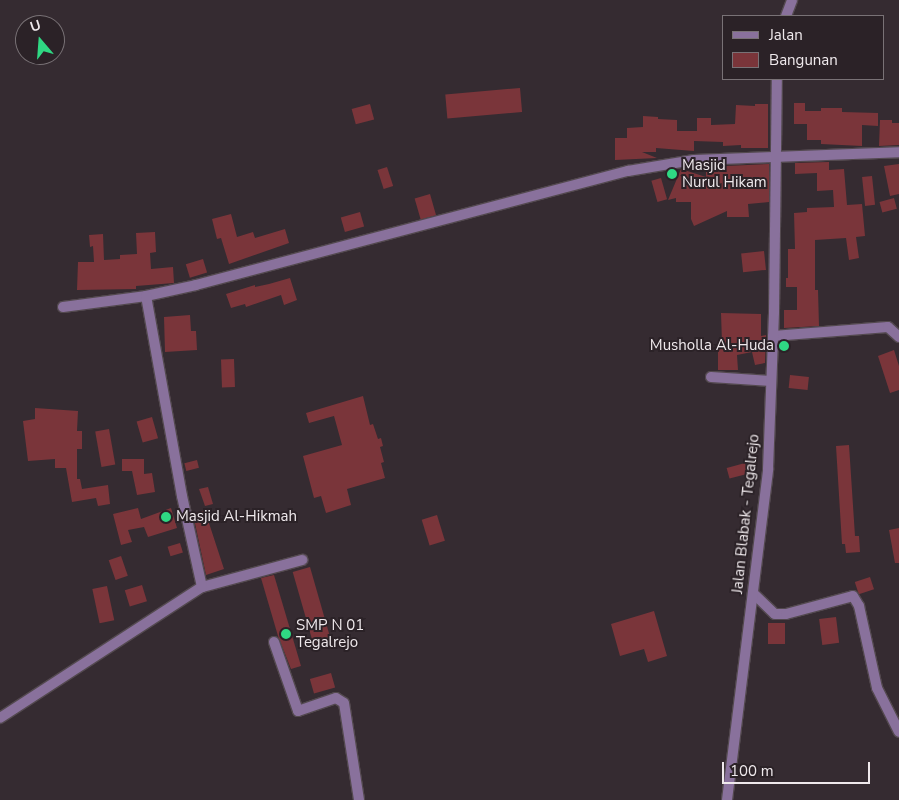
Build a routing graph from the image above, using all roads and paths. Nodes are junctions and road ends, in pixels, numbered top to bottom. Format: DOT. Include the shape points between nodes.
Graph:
graph roads {
  1 [pos="792,0"];
  2 [pos="786,15"];
  3 [pos="777,80"];
  4 [pos="899,152"];
  5 [pos="778,156"];
  6 [pos="146,296"];
  7 [pos="63,307"];
  8 [pos="773,336"];
  9 [pos="899,337"];
  10 [pos="711,377"];
  11 [pos="771,382"];
  12 [pos="302,560"];
  13 [pos="202,587"];
  14 [pos="752,593"];
  15 [pos="274,642"];
  16 [pos="0,718"];
  17 [pos="899,732"];
  18 [pos="359,800"];
  19 [pos="727,800"];
  1 -- 2 [label="street"];
  3 -- 5 [label="street, Jalan Blabak - Tegalrejo"];
  4 -- 5 [label="street"];
  5 -- 6 [label="street" via="694,160 628,171"];
  5 -- 8 [label="street, Jalan Blabak - Tegalrejo"];
  6 -- 7 [label="street"];
  6 -- 13 [label="street"];
  8 -- 9 [label="street" via="888,327"];
  8 -- 11 [label="street, Jalan Blabak - Tegalrejo"];
  10 -- 11 [label="street"];
  11 -- 14 [label="street, Jalan Blabak - Tegalrejo" via="768,469"];
  12 -- 13 [label="street"];
  13 -- 16 [label="street"];
  14 -- 17 [label="street" via="775,614 853,596 859,606 877,688"];
  14 -- 19 [label="street, Jalan Blabak - Tegalrejo"];
  15 -- 18 [label="street" via="298,710 336,698 344,703"];
}
